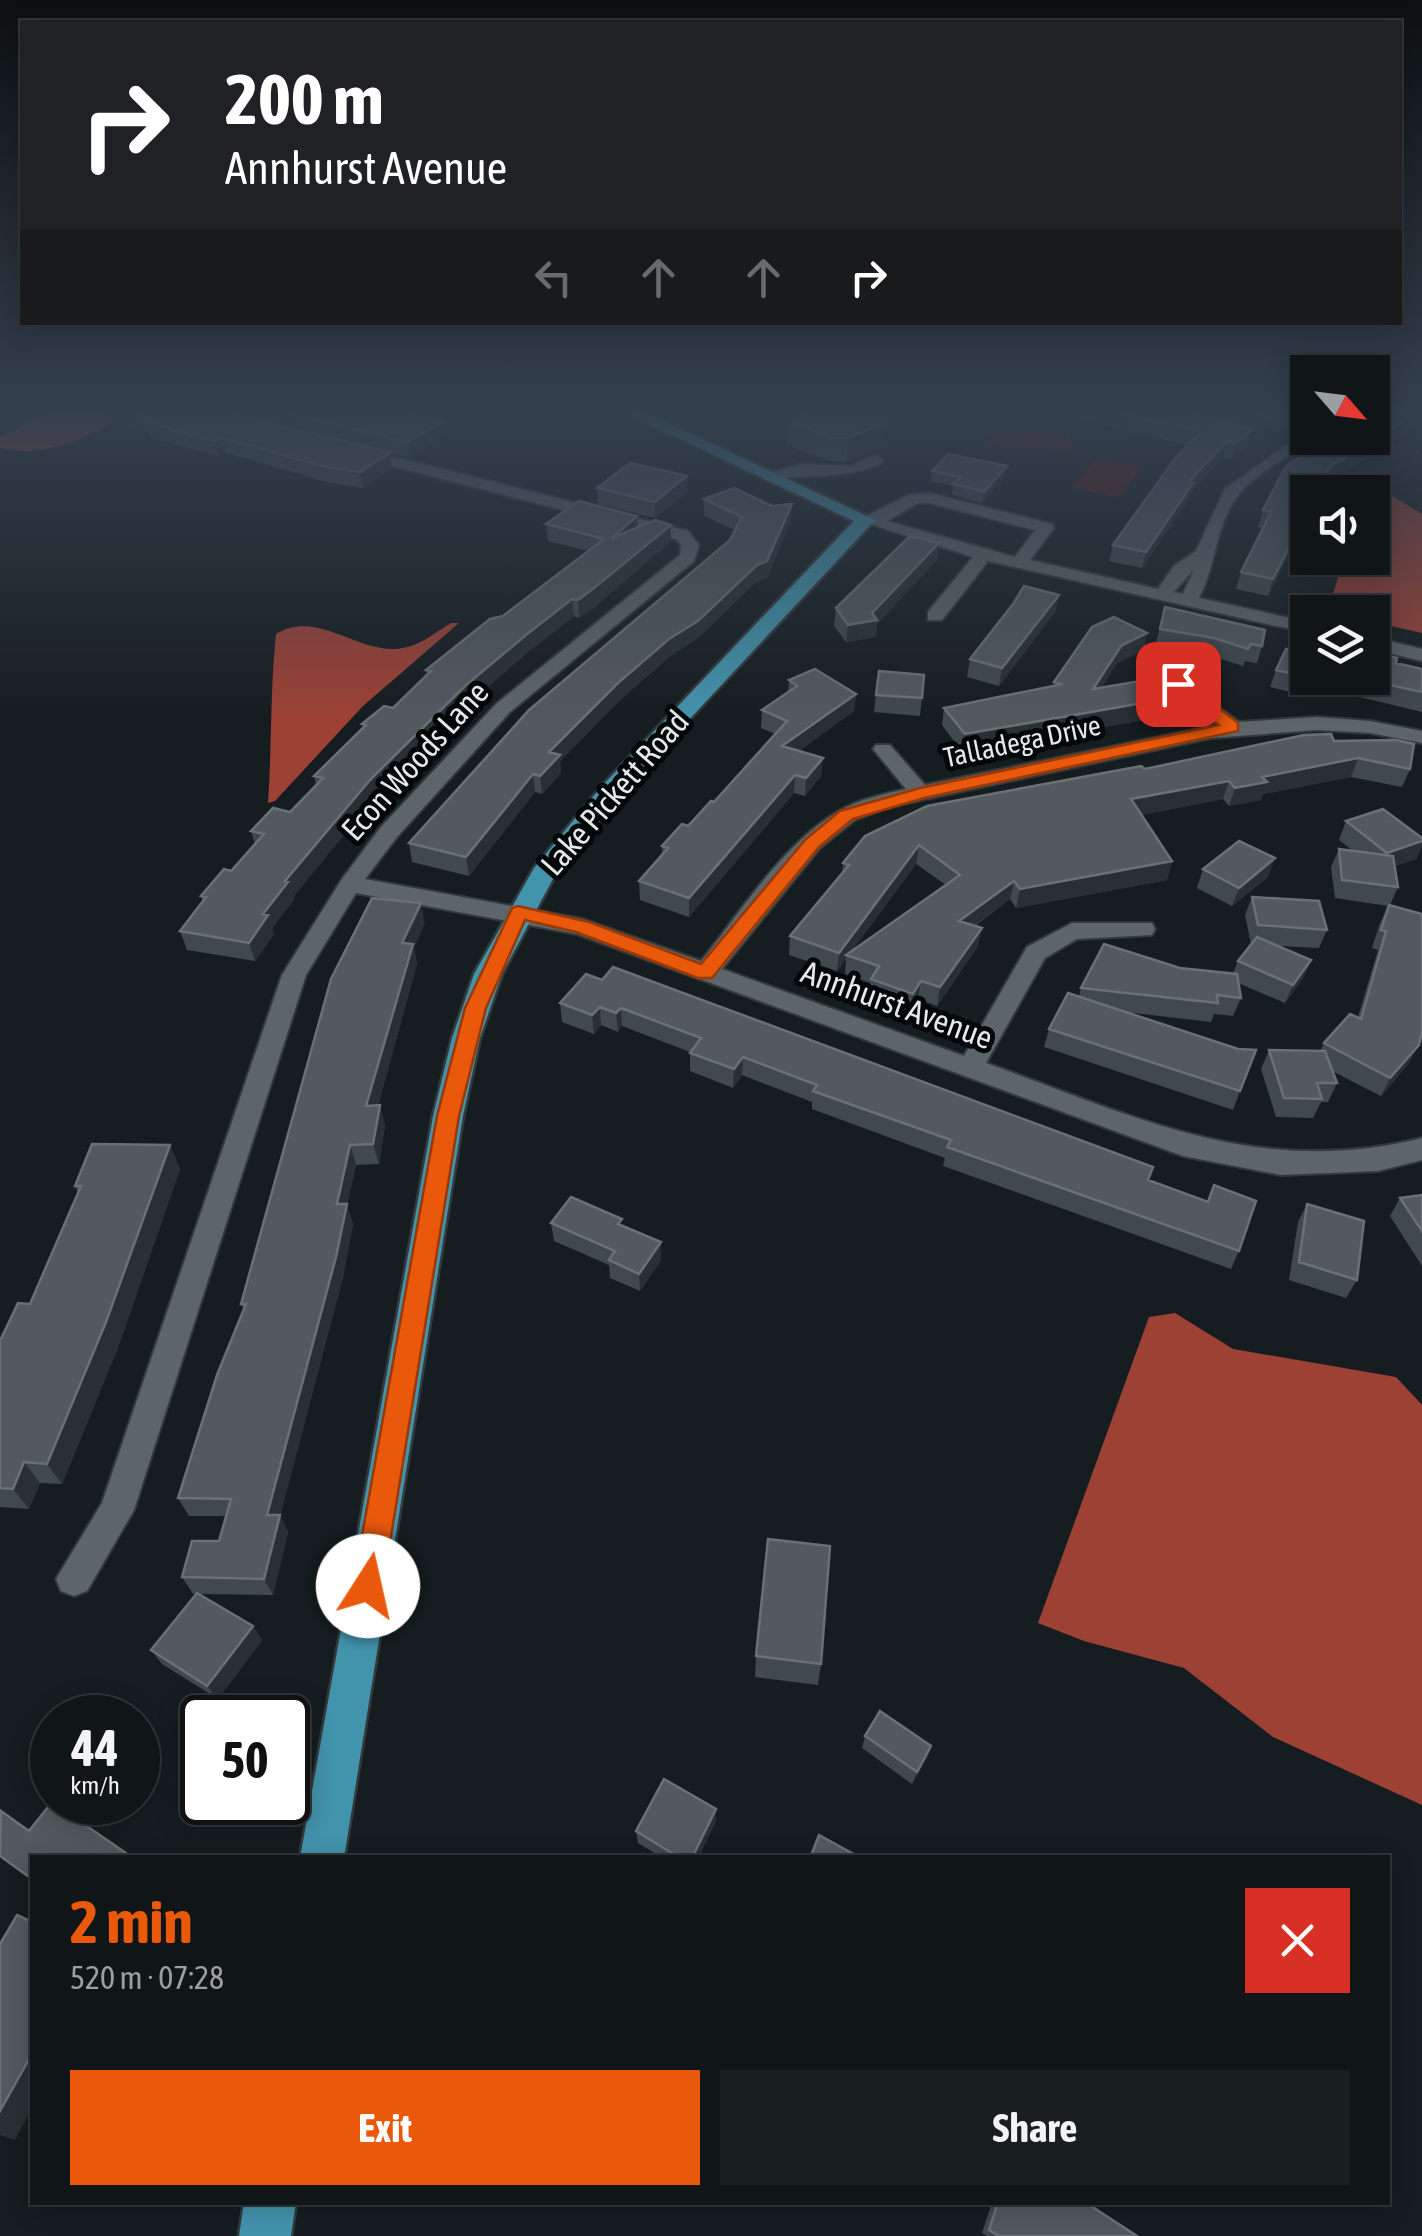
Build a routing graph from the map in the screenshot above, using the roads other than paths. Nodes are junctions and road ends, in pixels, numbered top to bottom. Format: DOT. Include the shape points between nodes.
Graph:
graph roads {
  1 [pos="591,511"];
  2 [pos="847,511"];
  3 [pos="888,511"];
  4 [pos="981,511"];
  5 [pos="1223,511"];
  6 [pos="869,521"];
  7 [pos="1204,554"];
  8 [pos="984,555"];
  9 [pos="1020,563"];
  10 [pos="1163,595"];
  11 [pos="1188,601"];
  12 [pos="935,616"];
  13 [pos="1290,624"];
  14 [pos="1390,648"];
  15 [pos="1422,655"];
  16 [pos="1178,684"];
  17 [pos="1232,727"];
  18 [pos="1422,736"];
  19 [pos="883,748"];
  20 [pos="920,793"];
  21 [pos="350,884"];
  22 [pos="518,912"];
  23 [pos="1143,929"];
  24 [pos="705,973"];
  25 [pos="970,1069"];
  26 [pos="1422,1148"];
  27 [pos="74,1579"];
  28 [pos="323,1855"];
  29 [pos="270,2205"];
  30 [pos="265,2236"];
  1 -- 21 [label="street, Econ Woods Lane" via="682,535 690,545 688,557 504,708"];
  2 -- 6 [label="main road"];
  3 -- 6 [label="street"];
  4 -- 9 [label="street" via="1046,528"];
  5 -- 7 [label="street"];
  6 -- 8 [label="street"];
  6 -- 22 [label="main road, Lake Pickett Road" via="599,804"];
  7 -- 10 [label="street" via="1180,570"];
  7 -- 11 [label="street" via="1202,576"];
  8 -- 9 [label="street"];
  8 -- 12 [label="street"];
  9 -- 10 [label="street"];
  10 -- 11 [label="street"];
  11 -- 13 [label="street"];
  14 -- 15 [label="street"];
  16 -- 17 [label="street"];
  17 -- 18 [label="street, Talladega Drive" via="1334,722"];
  17 -- 20 [label="street, Talladega Drive"];
  19 -- 20 [label="street"];
  20 -- 24 [label="street, Talladega Drive" via="846,815"];
  21 -- 22 [label="street, Annhurst Avenue"];
  21 -- 27 [label="street, Econ Woods Lane" via="294,975 118,1510"];
  22 -- 24 [label="street, Annhurst Avenue" via="582,927"];
  22 -- 28 [label="main road, Lake Pickett Road" via="476,1008 448,1116"];
  23 -- 25 [label="street" via="1072,931 1036,953"];
  24 -- 25 [label="street, Annhurst Avenue"];
  25 -- 26 [label="street, Annhurst Avenue" via="1183,1145 1281,1164 1378,1160"];
  29 -- 30 [label="main road"];
}
